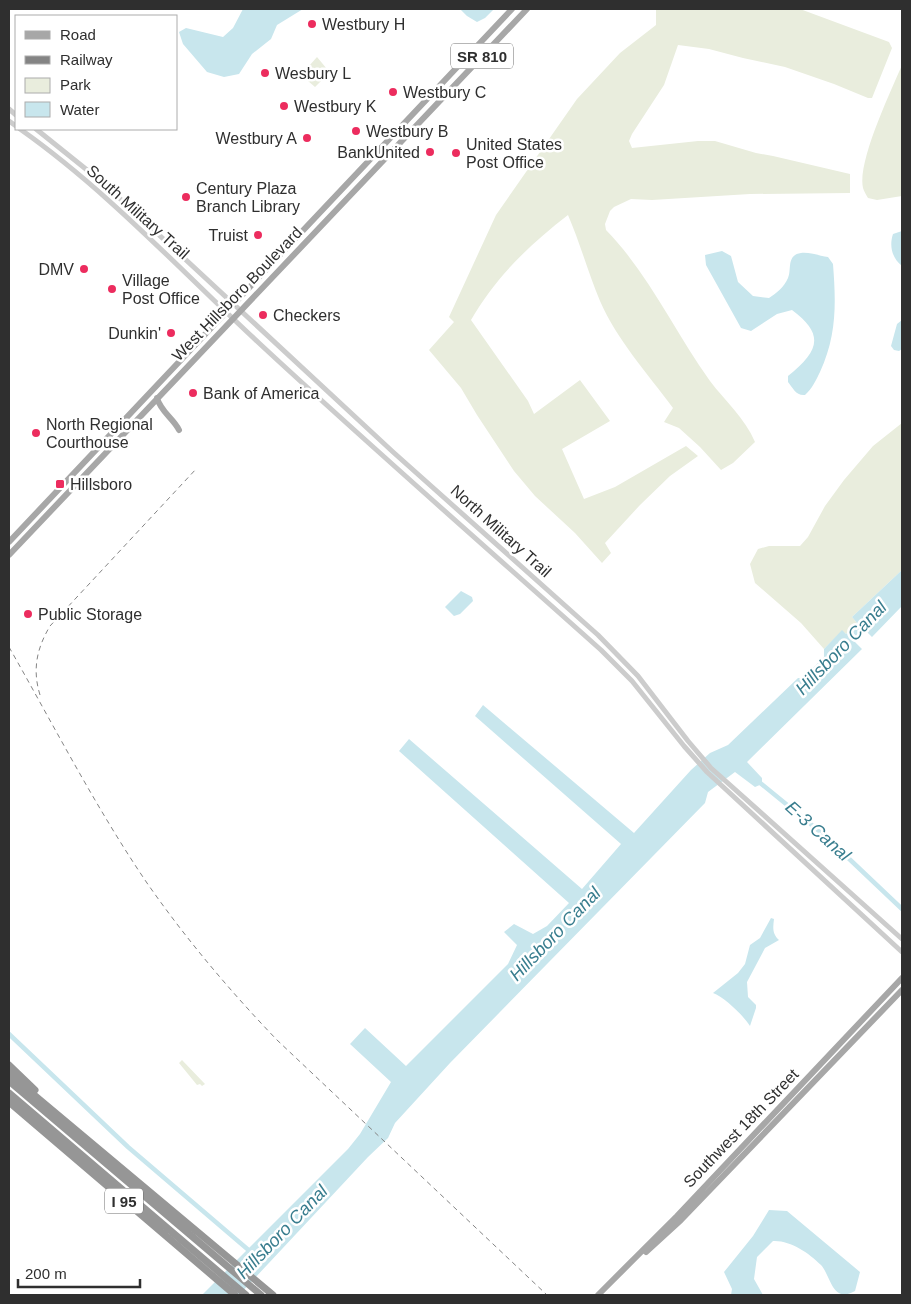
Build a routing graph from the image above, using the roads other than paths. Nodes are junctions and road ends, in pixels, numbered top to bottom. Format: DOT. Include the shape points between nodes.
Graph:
graph roads {
  1 [pos="512,9"];
  2 [pos="527,9"];
  3 [pos="439,86"];
  4 [pos="428,98"];
  5 [pos="437,104"];
  6 [pos="429,112"];
  7 [pos="21,130"];
  8 [pos="37,130"];
  9 [pos="233,304"];
  10 [pos="226,311"];
  11 [pos="241,311"];
  12 [pos="234,318"];
  13 [pos="158,398"];
  14 [pos="179,430"];
  15 [pos="74,473"];
  16 [pos="71,490"];
  17 [pos="16,534"];
  18 [pos="9,542"];
  19 [pos="10,554"];
  20 [pos="727,787"];
  21 [pos="902,939"];
  22 [pos="902,952"];
  23 [pos="902,978"];
  24 [pos="902,990"];
  25 [pos="9,1065"];
  26 [pos="9,1074"];
  27 [pos="9,1081"];
  28 [pos="9,1093"];
  29 [pos="9,1102"];
  30 [pos="9,1108"];
  31 [pos="36,1127"];
  32 [pos="82,1135"];
  33 [pos="226,1261"];
  34 [pos="215,1274"];
  35 [pos="256,1287"];
  36 [pos="235,1295"];
  37 [pos="246,1295"];
  38 [pos="261,1295"];
  39 [pos="273,1295"];
  40 [pos="598,1295"];
  41 [pos="602,1295"];
  1 -- 3 [label="main road, West Hillsboro Boulevard / SR 810"];
  2 -- 5 [label="main road, West Hillsboro Boulevard / SR 810"];
  3 -- 4 [label="main road, West Hillsboro Boulevard / SR 810"];
  3 -- 5 [label="main road"];
  4 -- 6 [label="main road"];
  4 -- 9 [label="main road, West Hillsboro Boulevard / SR 810"];
  5 -- 6 [label="main road, West Hillsboro Boulevard / SR 810"];
  6 -- 11 [label="main road, West Hillsboro Boulevard / SR 810"];
  7 -- 10 [label="street, South Military Trail" via="94,188"];
  8 -- 9 [label="street, South Military Trail" via="102,182"];
  9 -- 10 [label="main road, West Hillsboro Boulevard / SR 810"];
  9 -- 11 [label="street, South Military Trail"];
  10 -- 12 [label="street, South Military Trail"];
  10 -- 15 [label="main road, West Hillsboro Boulevard / SR 810"];
  11 -- 12 [label="main road, West Hillsboro Boulevard / SR 810"];
  11 -- 20 [label="street, North Military Trail" via="619,655"];
  12 -- 13 [label="main road, West Hillsboro Boulevard / SR 810"];
  12 -- 20 [label="street, North Military Trail" via="376,451 601,650 632,680 696,761"];
  13 -- 14 [label="main road" via="162,410"];
  13 -- 16 [label="main road, West Hillsboro Boulevard / SR 810"];
  15 -- 16 [label="main road"];
  15 -- 17 [label="main road, West Hillsboro Boulevard / SR 810"];
  16 -- 19 [label="main road, West Hillsboro Boulevard / SR 810"];
  17 -- 18 [label="main road, West Hillsboro Boulevard / SR 810"];
  17 -- 19 [label="main road" via="10,544"];
  20 -- 21 [label="street"];
  20 -- 22 [label="street"];
  23 -- 40 [label="main road, Southwest 18th Street"];
  24 -- 41 [label="main road, Southwest 18th Street" via="681,1220"];
  25 -- 32 [label="highway"];
  26 -- 32 [label="highway, I 95"];
  27 -- 33 [label="highway"];
  28 -- 34 [label="highway"];
  29 -- 31 [label="highway, I 95"];
  30 -- 31 [label="highway"];
  31 -- 34 [label="highway, I 95"];
  32 -- 33 [label="highway, I 95"];
  33 -- 35 [label="highway, I 95"];
  34 -- 36 [label="highway, I 95"];
  34 -- 37 [label="highway"];
  35 -- 38 [label="highway"];
  35 -- 39 [label="highway, I 95"];
}
